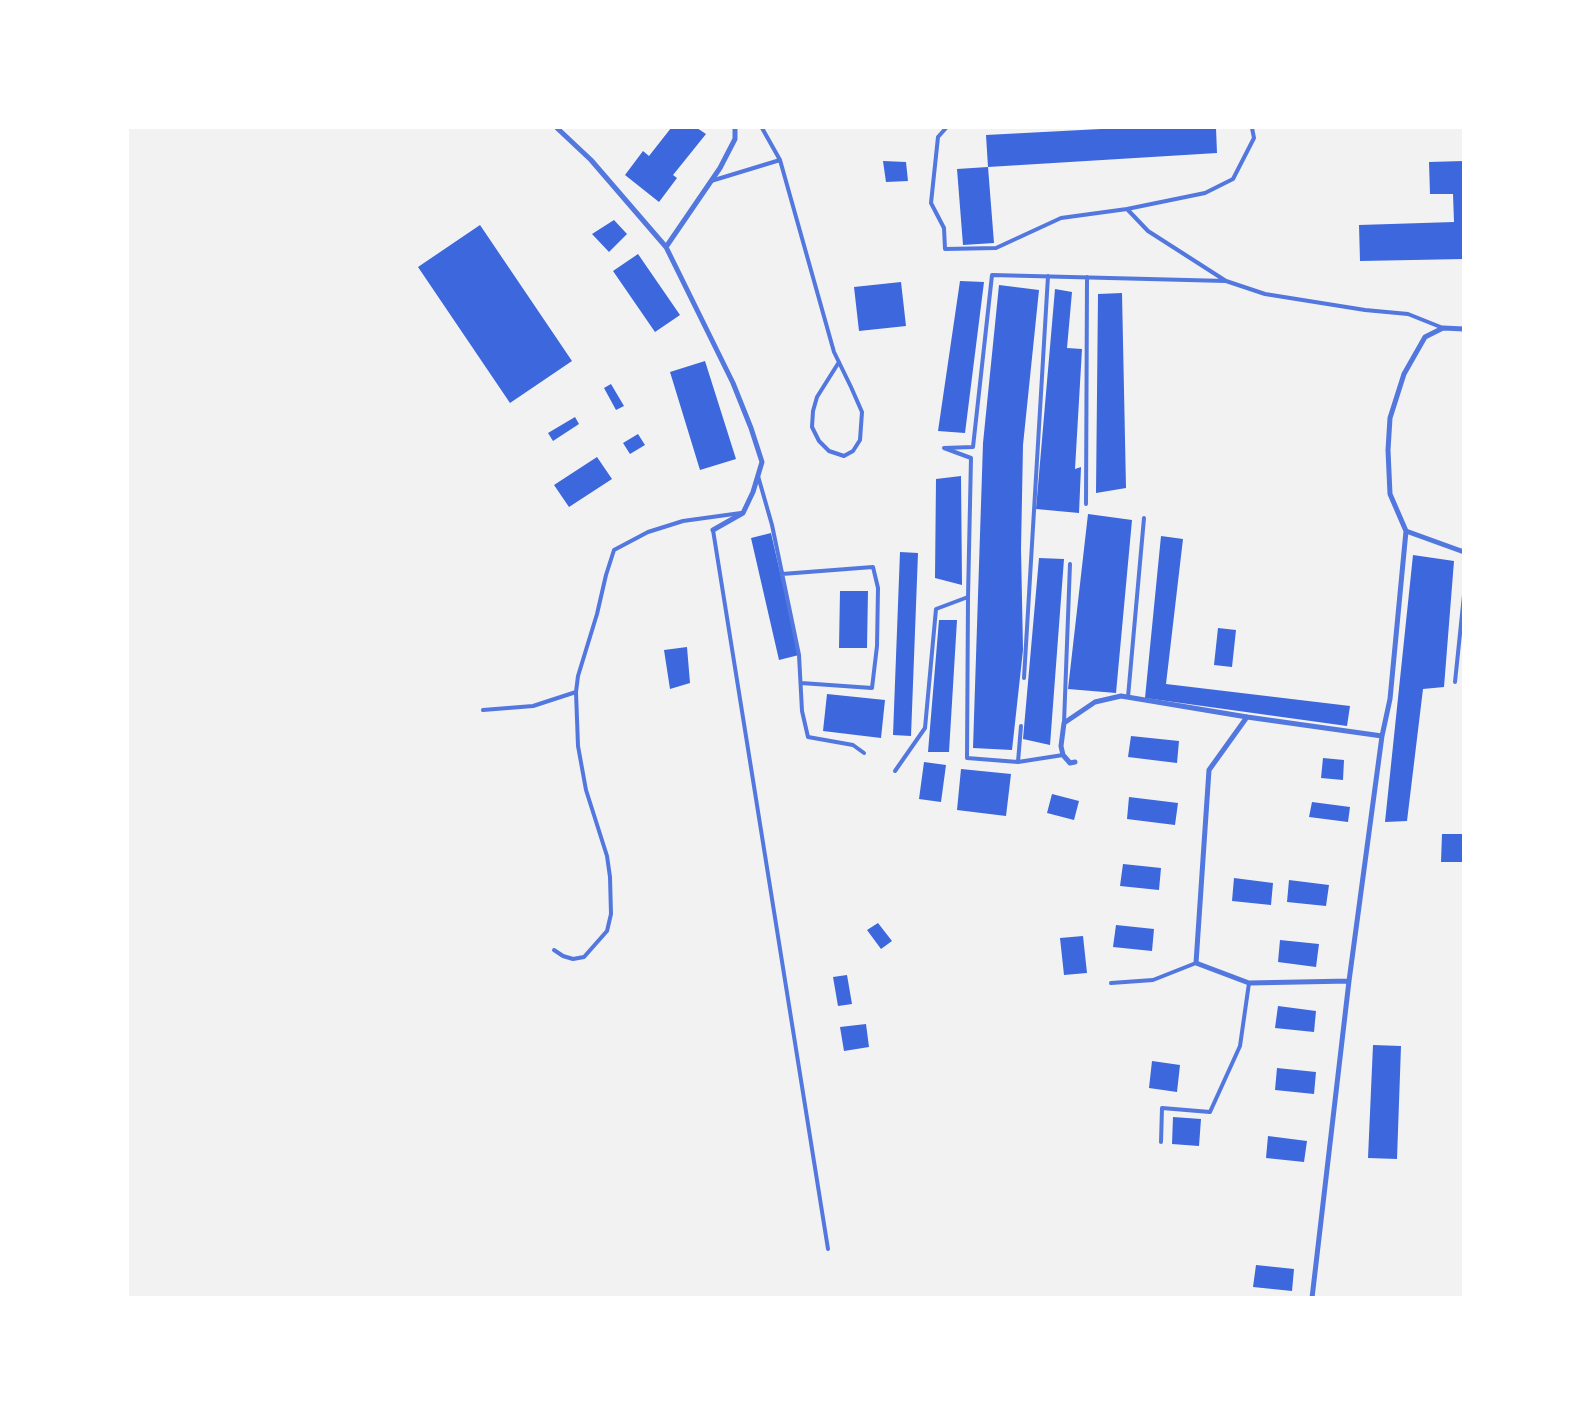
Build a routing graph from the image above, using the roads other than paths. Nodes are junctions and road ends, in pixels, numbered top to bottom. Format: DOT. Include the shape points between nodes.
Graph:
graph roads {
  1 [pos="558,128"];
  2 [pos="735,128"];
  3 [pos="762,128"];
  4 [pos="946,128"];
  5 [pos="1252,128"];
  6 [pos="780,160"];
  7 [pos="711,181"];
  8 [pos="1128,209"];
  9 [pos="666,247"];
  10 [pos="1048,276"];
  11 [pos="1087,277"];
  12 [pos="1226,281"];
  13 [pos="1443,328"];
  14 [pos="1464,329"];
  15 [pos="839,362"];
  16 [pos="758,476"];
  17 [pos="1086,504"];
  18 [pos="743,513"];
  19 [pos="1144,518"];
  20 [pos="713,530"];
  21 [pos="1406,530"];
  22 [pos="1464,552"];
  23 [pos="1070,564"];
  24 [pos="782,574"];
  25 [pos="1464,595"];
  26 [pos="968,597"];
  27 [pos="1024,678"];
  28 [pos="1455,682"];
  29 [pos="801,683"];
  30 [pos="576,692"];
  31 [pos="1128,697"];
  32 [pos="483,710"];
  33 [pos="1247,717"];
  34 [pos="1064,722"];
  35 [pos="1021,726"];
  36 [pos="1382,736"];
  37 [pos="864,753"];
  38 [pos="1063,754"];
  39 [pos="1018,762"];
  40 [pos="1075,762"];
  41 [pos="895,771"];
  42 [pos="554,950"];
  43 [pos="1196,963"];
  44 [pos="1349,981"];
  45 [pos="1111,982"];
  46 [pos="1250,983"];
  47 [pos="1161,1142"];
  48 [pos="828,1249"];
  49 [pos="1312,1298"];
  1 -- 9 [label="street" via="591,160"];
  2 -- 7 [label="street" via="735,139"];
  3 -- 6 [label="lane"];
  4 -- 8 [label="lane" via="938,137 932,203 944,228 945,249 996,248 1061,218"];
  5 -- 8 [label="lane" via="1254,138 1233,179 1205,193"];
  6 -- 7 [label="lane"];
  6 -- 15 [label="lane"];
  7 -- 9 [label="street"];
  8 -- 12 [label="lane" via="1148,230"];
  9 -- 16 [label="street" via="734,383 762,462"];
  10 -- 11 [label="lane"];
  10 -- 26 [label="lane" via="992,275 973,447 944,448 971,458"];
  10 -- 27 [label="lane"];
  11 -- 12 [label="lane"];
  11 -- 17 [label="lane"];
  12 -- 13 [label="lane" via="1265,294 1408,314"];
  13 -- 14 [label="street"];
  13 -- 21 [label="street" via="1425,337 1404,374 1390,418 1390,494"];
  15 -- 15 [label="lane" via="817,397 812,427 819,442 829,451 844,456 853,451 860,440 862,412"];
  16 -- 18 [label="street"];
  16 -- 24 [label="lane"];
  18 -- 20 [label="street"];
  18 -- 30 [label="lane" via="683,521 648,532 614,550"];
  19 -- 31 [label="lane"];
  20 -- 48 [label="lane"];
  21 -- 22 [label="street"];
  21 -- 36 [label="street" via="1390,699"];
  23 -- 34 [label="lane"];
  24 -- 29 [label="lane" via="799,655"];
  24 -- 29 [label="lane" via="873,567 878,588 872,688"];
  25 -- 28 [label="lane"];
  26 -- 39 [label="lane" via="967,758"];
  26 -- 41 [label="lane" via="936,609 925,728"];
  29 -- 37 [label="lane" via="802,711 808,737 854,744"];
  30 -- 32 [label="lane" via="533,706"];
  30 -- 42 [label="lane" via="578,746 586,790 606,856 611,914 607,931 584,957 573,959"];
  31 -- 33 [label="street"];
  31 -- 34 [label="street" via="1095,702"];
  33 -- 36 [label="street"];
  33 -- 43 [label="street" via="1209,770"];
  34 -- 38 [label="street"];
  35 -- 39 [label="lane"];
  36 -- 44 [label="street"];
  38 -- 39 [label="lane"];
  38 -- 40 [label="street" via="1070,763"];
  43 -- 45 [label="lane" via="1153,980"];
  43 -- 46 [label="street"];
  44 -- 46 [label="street"];
  44 -- 49 [label="street"];
  46 -- 47 [label="lane" via="1240,1046 1210,1112 1162,1108"];
}
